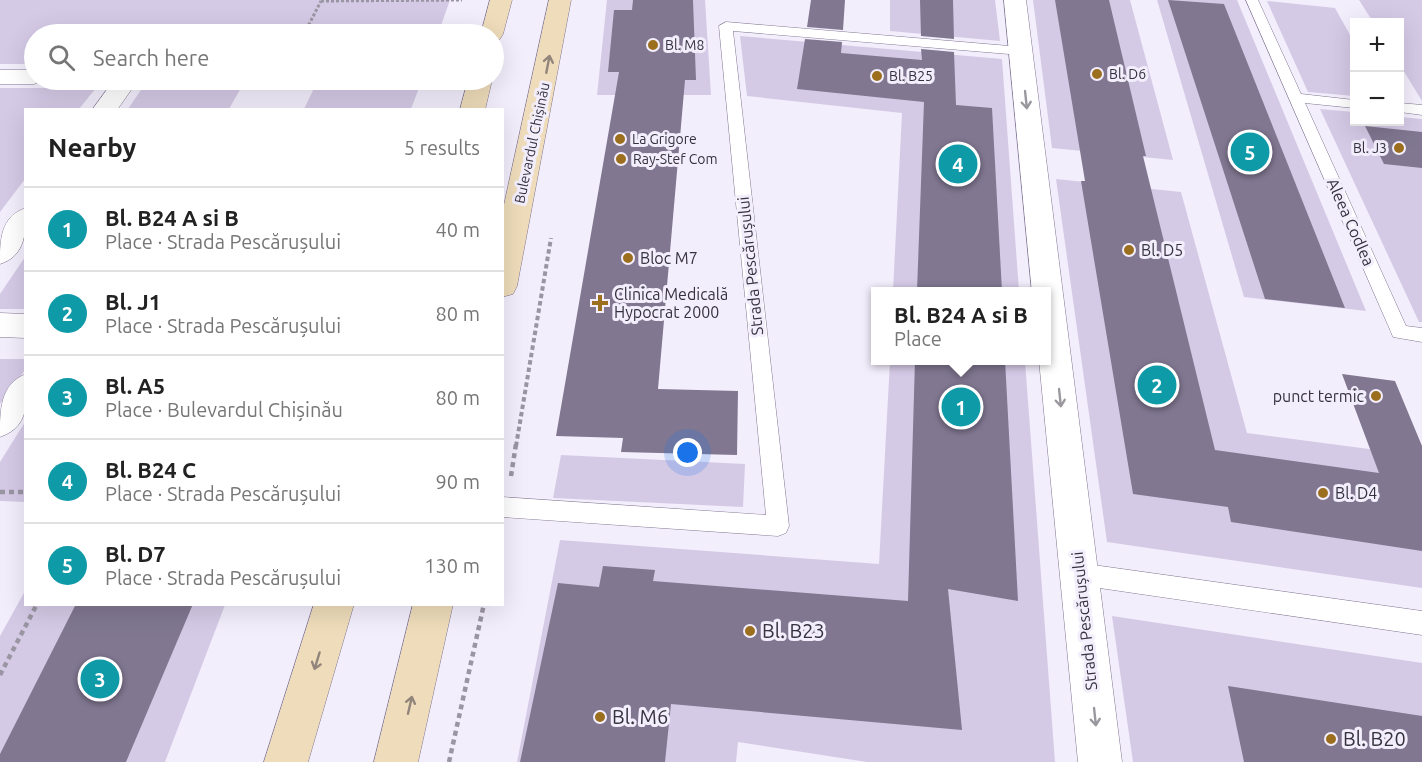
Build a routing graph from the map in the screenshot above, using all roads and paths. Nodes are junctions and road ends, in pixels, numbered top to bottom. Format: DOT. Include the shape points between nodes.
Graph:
graph roads {
  1 [pos="322,0"];
  2 [pos="462,0"];
  3 [pos="501,0"];
  4 [pos="560,0"];
  5 [pos="1015,0"];
  6 [pos="1252,0"];
  7 [pos="309,24"];
  8 [pos="495,24"];
  9 [pos="1021,51"];
  10 [pos="0,77"];
  11 [pos="24,77"];
  12 [pos="119,90"];
  13 [pos="477,90"];
  14 [pos="1295,98"];
  15 [pos="1350,104"];
  16 [pos="105,108"];
  17 [pos="473,108"];
  18 [pos="1404,108"];
  19 [pos="1422,110"];
  20 [pos="24,221"];
  21 [pos="553,230"];
  22 [pos="0,253"];
  23 [pos="504,276"];
  24 [pos="1047,287"];
  25 [pos="1051,322"];
  26 [pos="0,325"];
  27 [pos="24,326"];
  28 [pos="1420,340"];
  29 [pos="24,390"];
  30 [pos="0,422"];
  31 [pos="0,492"];
  32 [pos="24,492"];
  33 [pos="504,507"];
  34 [pos="1079,574"];
  35 [pos="36,606"];
  36 [pos="333,606"];
  37 [pos="433,606"];
  38 [pos="484,606"];
  39 [pos="1422,623"];
  40 [pos="0,675"];
  41 [pos="286,762"];
  42 [pos="396,762"];
  43 [pos="448,762"];
  44 [pos="1100,762"];
  1 -- 2 [label="path"];
  1 -- 7 [label="path"];
  3 -- 8 [label="main road"];
  23 -- 4 [label="main road, Bulevardul Chișinău, one-way"];
  5 -- 9 [label="street, Strada Pescărușului"];
  6 -- 14 [label="lane, Aleea Codlea"];
  9 -- 24 [label="street, Strada Pescărușului, one-way"];
  9 -- 33 [label="lane, Strada Pescărușului" via="726,26 778,526"];
  10 -- 11 [label="street"];
  12 -- 16 [label="street"];
  13 -- 17 [label="main road"];
  14 -- 15 [label="lane"];
  14 -- 28 [label="lane, Aleea Codlea" via="1400,332"];
  18 -- 19 [label="lane"];
  20 -- 22 [label="street"];
  21 -- 33 [label="path"];
  25 -- 34 [label="street, Strada Pescărușului, one-way"];
  26 -- 27 [label="street"];
  29 -- 30 [label="street"];
  31 -- 32 [label="path"];
  34 -- 39 [label="lane"];
  34 -- 44 [label="street, Strada Pescărușului, one-way"];
  35 -- 40 [label="path"];
  36 -- 41 [label="main road, one-way"];
  42 -- 37 [label="main road, one-way"];
  38 -- 43 [label="path"];
}
